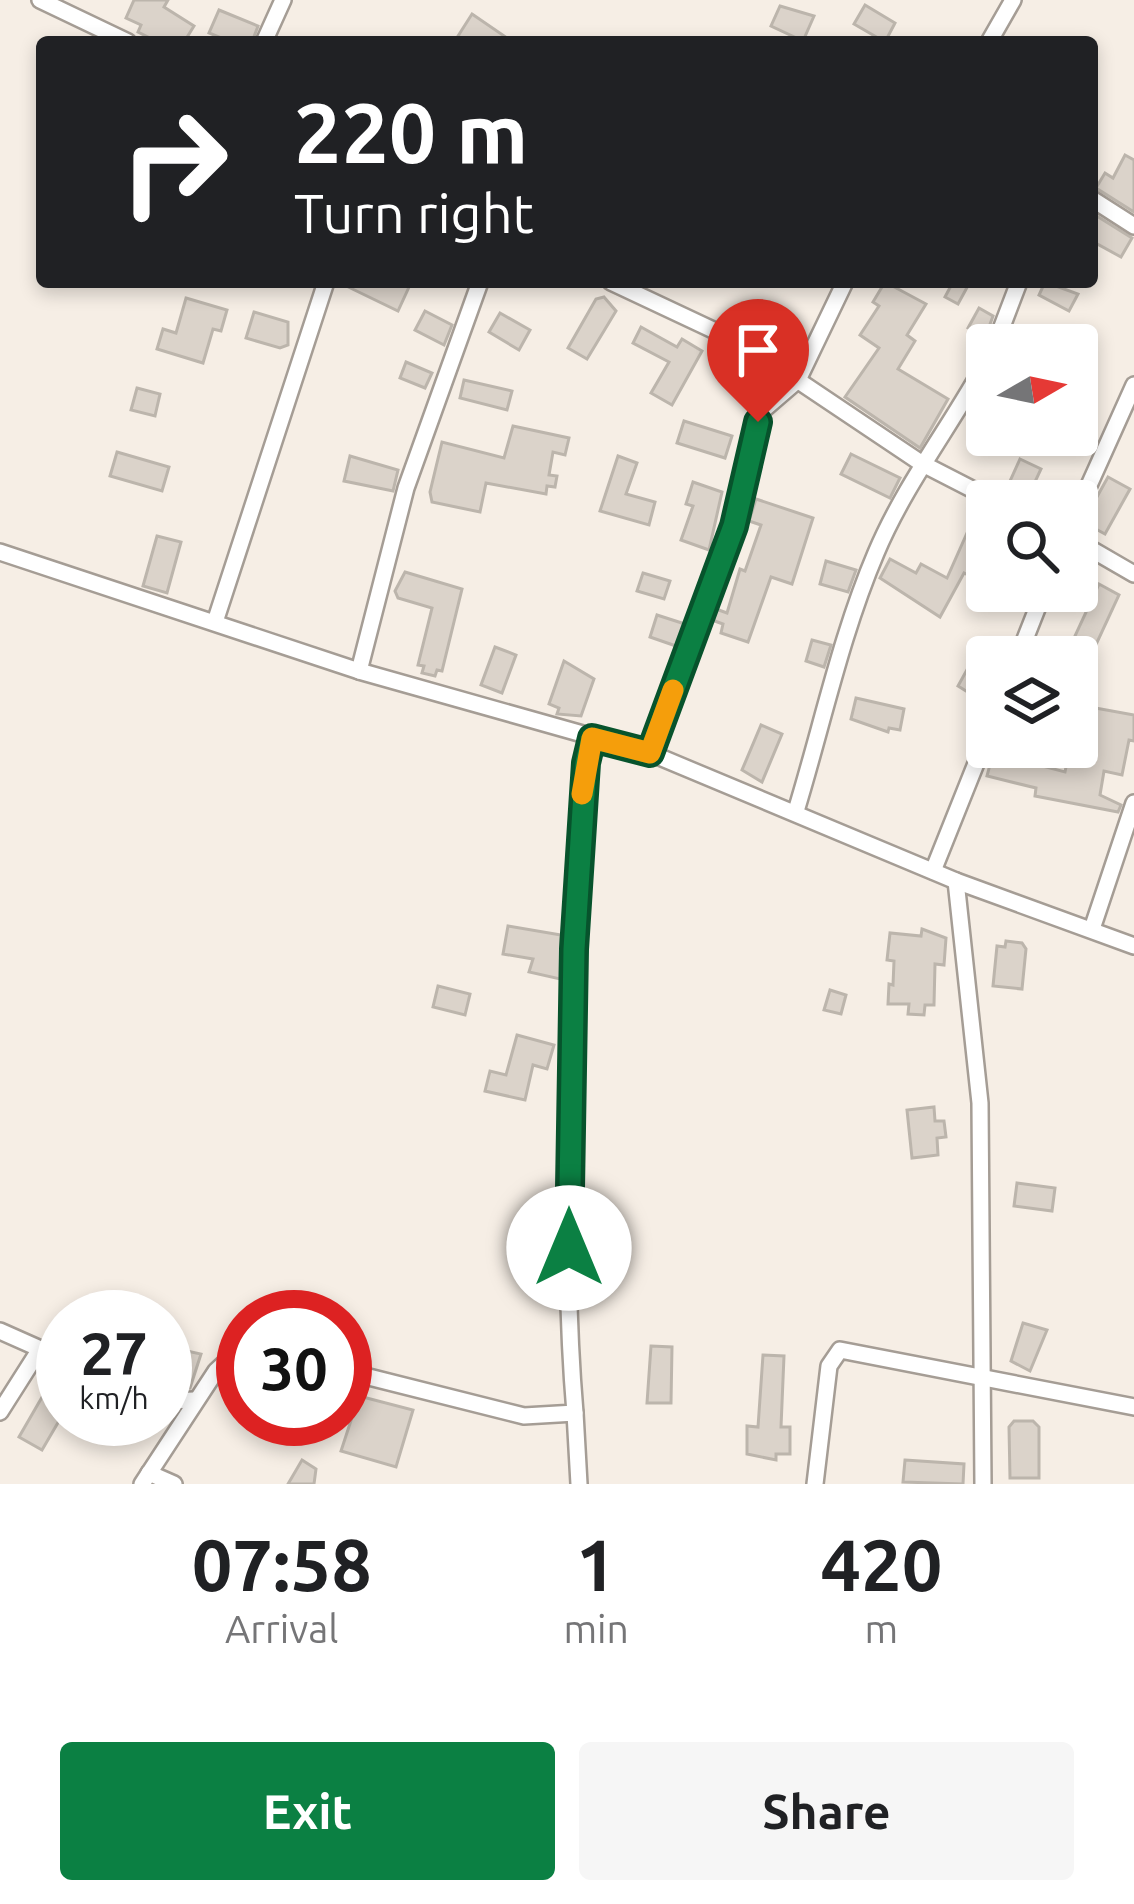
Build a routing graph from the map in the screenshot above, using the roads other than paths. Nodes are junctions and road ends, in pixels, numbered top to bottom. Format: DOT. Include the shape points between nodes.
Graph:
graph roads {
  1 [pos="40,0"];
  2 [pos="283,0"];
  3 [pos="1013,0"];
  4 [pos="115,36"];
  5 [pos="267,36"];
  6 [pos="992,36"];
  7 [pos="1098,203"];
  8 [pos="1134,226"];
  9 [pos="324,288"];
  10 [pos="478,288"];
  11 [pos="624,288"];
  12 [pos="842,288"];
  13 [pos="1017,288"];
  14 [pos="1003,324"];
  15 [pos="798,380"];
  16 [pos="1134,385"];
  17 [pos="966,397"];
  18 [pos="921,463"];
  19 [pos="1091,480"];
  20 [pos="966,486"];
  21 [pos="0,552"];
  22 [pos="1098,553"];
  23 [pos="1134,574"];
  24 [pos="215,622"];
  25 [pos="359,671"];
  26 [pos="592,738"];
  27 [pos="650,753"];
  28 [pos="974,768"];
  29 [pos="1134,803"];
  30 [pos="796,811"];
  31 [pos="933,871"];
  32 [pos="956,881"];
  33 [pos="1091,929"];
  34 [pos="1134,946"];
  35 [pos="0,1331"];
  36 [pos="36,1347"];
  37 [pos="36,1355"];
  38 [pos="216,1377"];
  39 [pos="372,1378"];
  40 [pos="982,1379"];
  41 [pos="192,1400"];
  42 [pos="196,1400"];
  43 [pos="1134,1407"];
  44 [pos="0,1412"];
  45 [pos="575,1413"];
  46 [pos="146,1479"];
  47 [pos="174,1484"];
  48 [pos="579,1484"];
  49 [pos="815,1484"];
  50 [pos="983,1484"];
  1 -- 4 [label="street"];
  2 -- 5 [label="street"];
  3 -- 6 [label="street"];
  7 -- 8 [label="street"];
  9 -- 24 [label="street"];
  10 -- 25 [label="street" via="406,488"];
  11 -- 15 [label="street" via="745,345"];
  12 -- 15 [label="street"];
  13 -- 14 [label="street"];
  15 -- 18 [label="street"];
  15 -- 27 [label="street" via="762,411 734,526"];
  16 -- 19 [label="street"];
  17 -- 18 [label="street"];
  18 -- 20 [label="street"];
  18 -- 30 [label="street" via="875,555"];
  21 -- 24 [label="street"];
  22 -- 23 [label="street"];
  24 -- 25 [label="street"];
  25 -- 26 [label="street"];
  26 -- 27 [label="street"];
  26 -- 45 [label="street" via="578,830 569,1110 566,1315"];
  27 -- 30 [label="street"];
  28 -- 31 [label="street"];
  29 -- 33 [label="street"];
  30 -- 31 [label="street"];
  31 -- 32 [label="street"];
  32 -- 33 [label="street"];
  32 -- 40 [label="street" via="980,1103"];
  33 -- 34 [label="street"];
  35 -- 36 [label="street"];
  37 -- 44 [label="street"];
  38 -- 42 [label="street"];
  39 -- 45 [label="street" via="524,1416"];
  40 -- 43 [label="street"];
  40 -- 49 [label="street" via="840,1350 829,1366"];
  40 -- 50 [label="street"];
  41 -- 42 [label="street"];
  42 -- 46 [label="street"];
  45 -- 48 [label="street"];
  46 -- 47 [label="street"];
}
